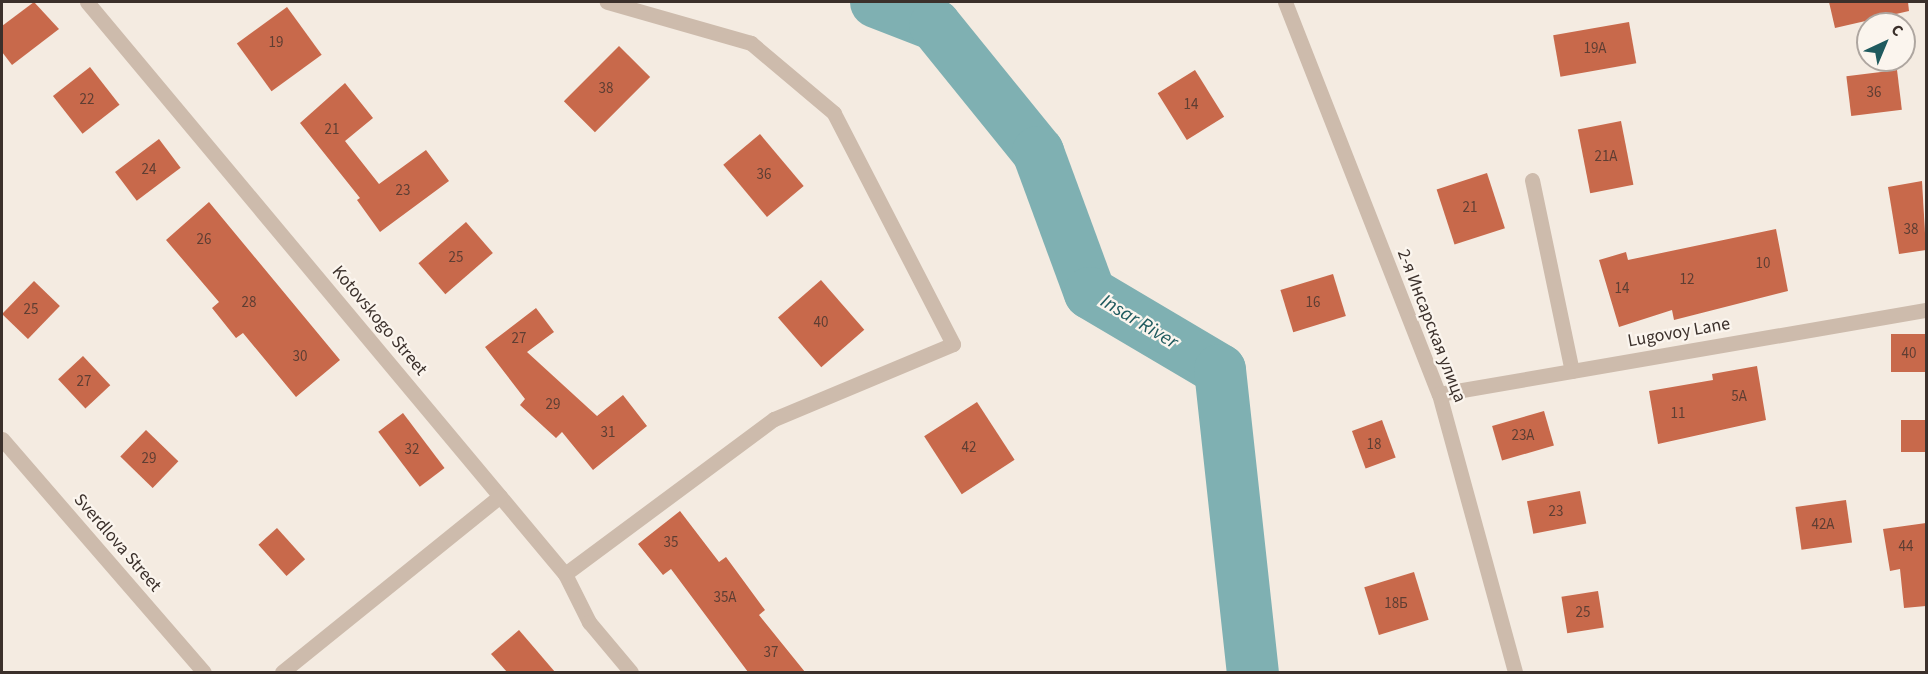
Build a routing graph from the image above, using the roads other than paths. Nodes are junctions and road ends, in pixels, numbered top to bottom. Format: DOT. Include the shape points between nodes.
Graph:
graph roads {
  1 [pos="87,2"];
  2 [pos="607,2"];
  3 [pos="1285,2"];
  4 [pos="1532,180"];
  5 [pos="1926,310"];
  6 [pos="1572,371"];
  7 [pos="1439,394"];
  8 [pos="2,439"];
  9 [pos="500,496"];
  10 [pos="565,574"];
  11 [pos="204,672"];
  12 [pos="282,672"];
  13 [pos="631,672"];
  14 [pos="1515,672"];
  1 -- 9 [label="street, Kotovskogo Street"];
  2 -- 10 [label="street" via="752,43 834,112 953,344 774,420"];
  3 -- 7 [label="street, 2-я Инсарская улица"];
  4 -- 6 [label="street"];
  5 -- 6 [label="street, Lugovoy Lane"];
  6 -- 7 [label="street, Lugovoy Lane"];
  7 -- 14 [label="street, 2-я Инсарская улица"];
  8 -- 11 [label="street, Sverdlova Street"];
  9 -- 10 [label="street, Kotovskogo Street"];
  9 -- 12 [label="street"];
  10 -- 13 [label="street, Kotovskogo Street" via="589,622"];
}
